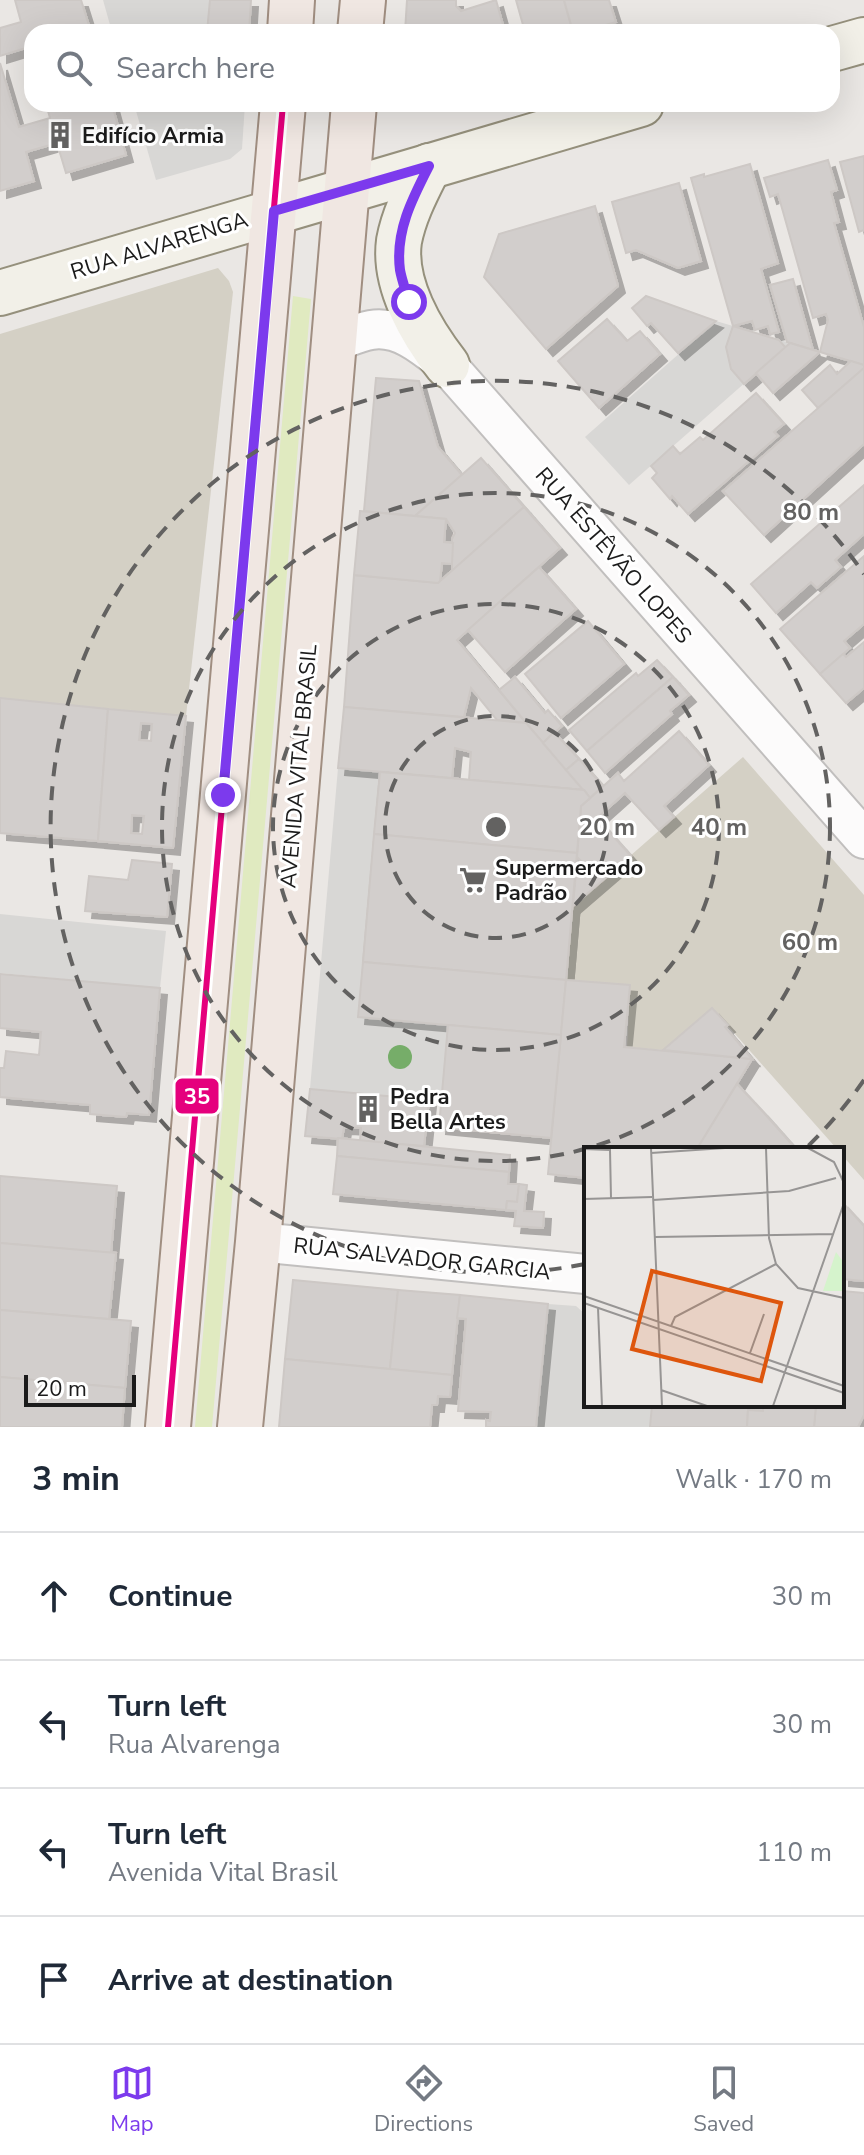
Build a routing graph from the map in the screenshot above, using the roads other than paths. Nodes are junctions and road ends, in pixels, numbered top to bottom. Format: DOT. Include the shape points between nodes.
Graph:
graph roads {
  1 [pos="292,0"];
  2 [pos="363,0"];
  3 [pos="290,24"];
  4 [pos="361,24"];
  5 [pos="864,40"];
  6 [pos="840,47"];
  7 [pos="282,112"];
  8 [pos="353,112"];
  9 [pos="614,112"];
  10 [pos="429,166"];
  11 [pos="347,190"];
  12 [pos="274,211"];
  13 [pos="0,293"];
  14 [pos="334,342"];
  15 [pos="447,365"];
  16 [pos="864,839"];
  17 [pos="258,1242"];
  18 [pos="584,1274"];
  19 [pos="168,1427"];
  20 [pos="240,1427"];
  1 -- 3 [label="main road"];
  2 -- 4 [label="main road"];
  5 -- 6 [label="main road"];
  7 -- 12 [label="main road"];
  8 -- 11 [label="main road, AVENIDA VITAL BRASIL"];
  9 -- 10 [label="main road, RUA ALVARENGA"];
  10 -- 11 [label="main road, RUA ALVARENGA"];
  10 -- 15 [label="main road" via="408,207 399,243 400,272 419,324"];
  11 -- 12 [label="main road, RUA ALVARENGA"];
  11 -- 14 [label="main road, AVENIDA VITAL BRASIL"];
  12 -- 13 [label="main road, RUA ALVARENGA"];
  12 -- 19 [label="main road"];
  14 -- 15 [label="street, RUA ESTÊVÃO LOPES" via="382,329 413,341"];
  14 -- 17 [label="main road, AVENIDA VITAL BRASIL"];
  15 -- 16 [label="street, RUA ESTÊVÃO LOPES"];
  17 -- 18 [label="street, RUA SALVADOR GARCIA"];
  17 -- 20 [label="main road, AVENIDA VITAL BRASIL"];
}
